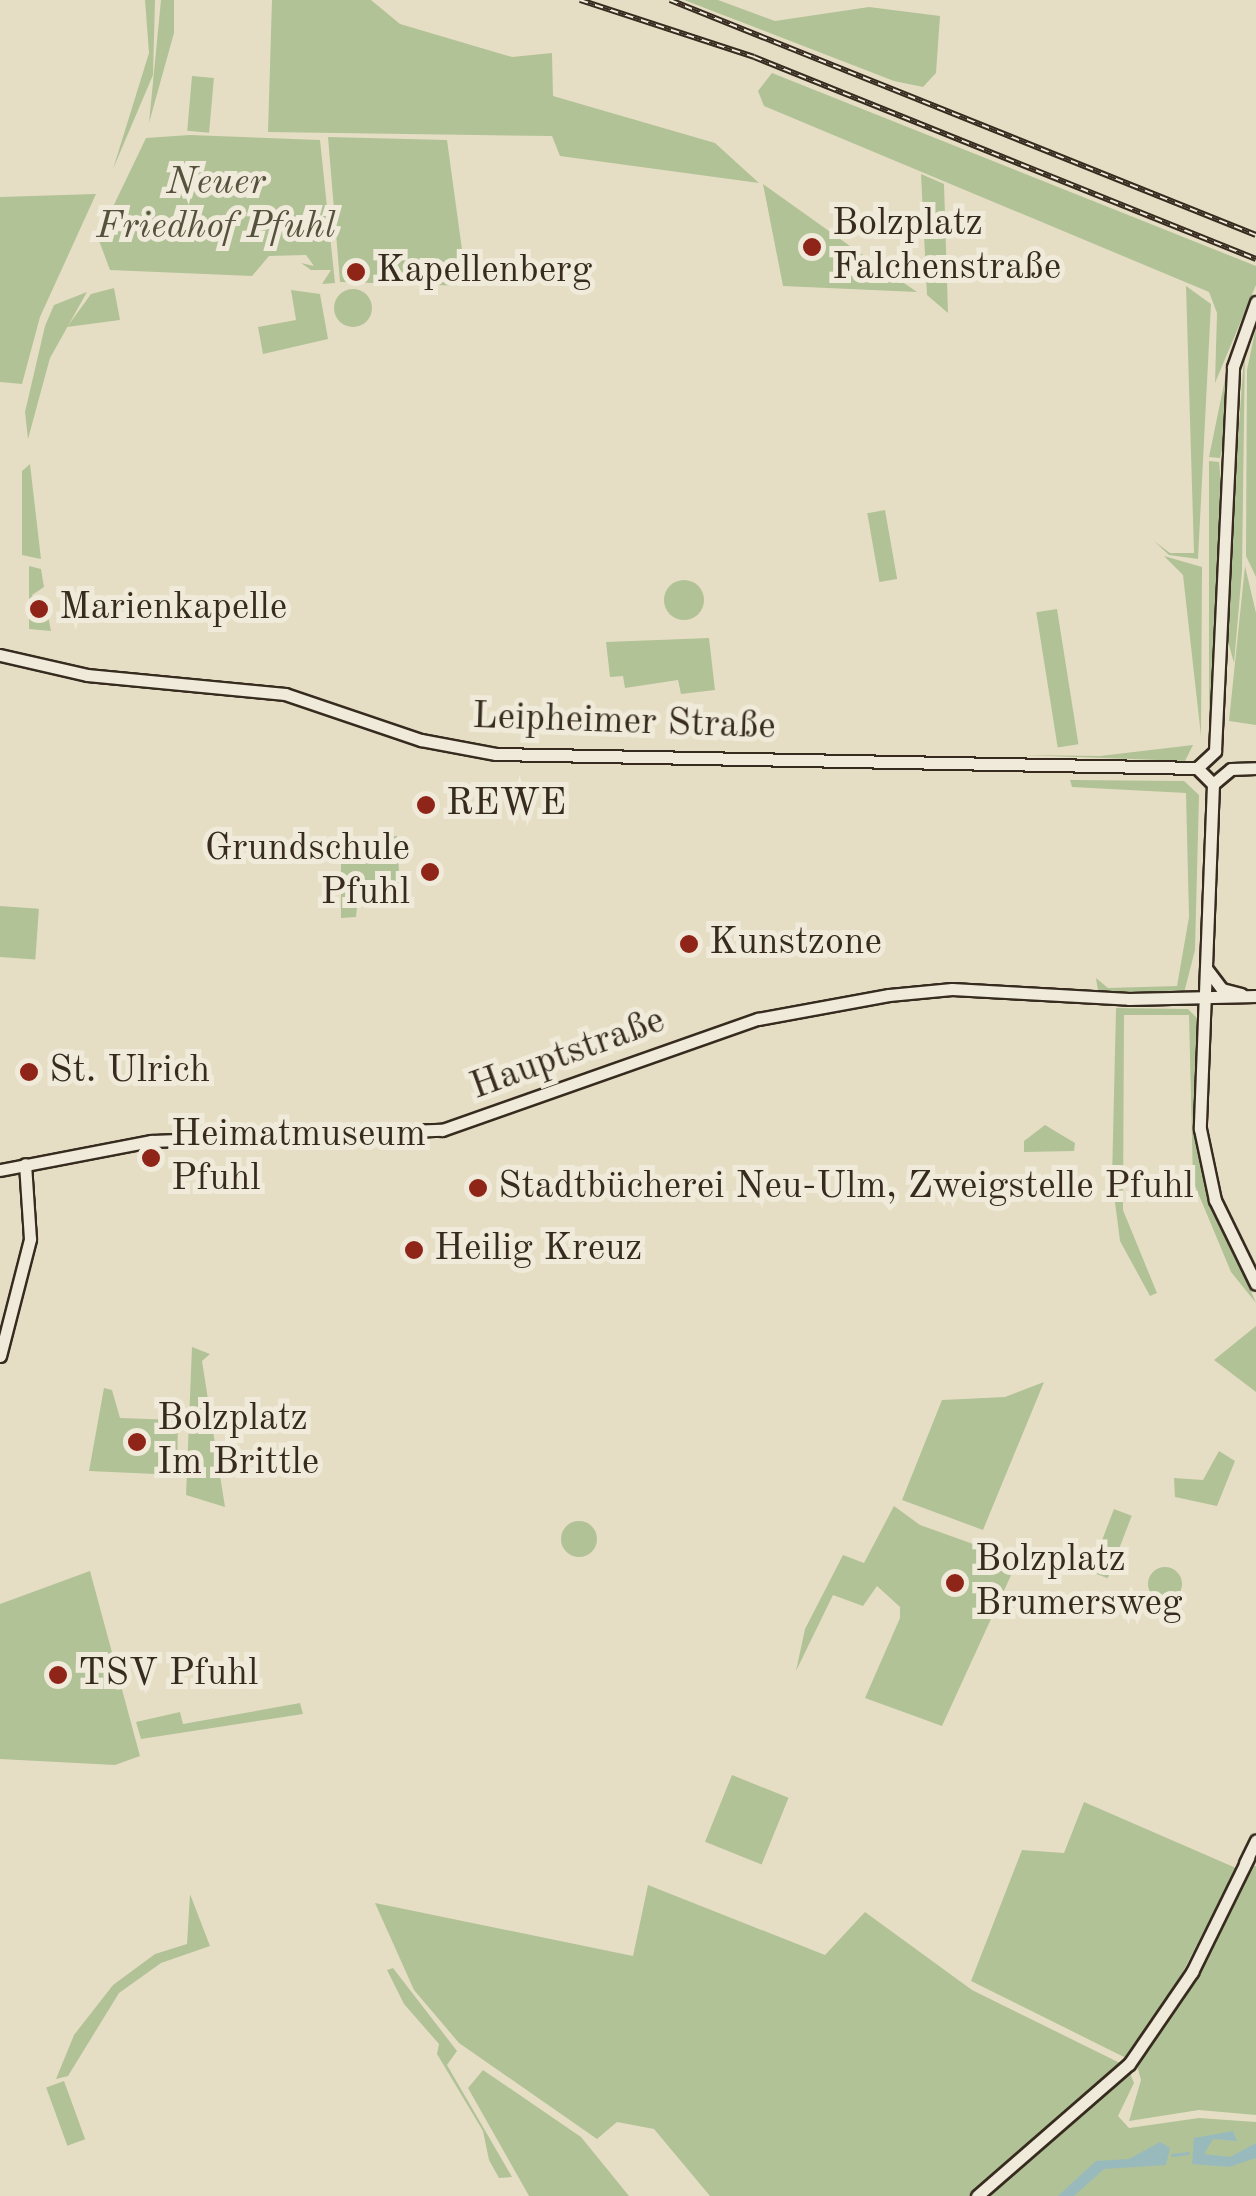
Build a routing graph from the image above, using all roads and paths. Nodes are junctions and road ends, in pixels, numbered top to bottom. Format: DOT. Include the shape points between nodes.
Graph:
graph roads {
  1 [pos="1256,302"];
  2 [pos="0,655"];
  3 [pos="1215,751"];
  4 [pos="1197,768"];
  5 [pos="1230,768"];
  6 [pos="1256,768"];
  7 [pos="1213,784"];
  8 [pos="1205,964"];
  9 [pos="1253,996"];
  10 [pos="1204,1000"];
  11 [pos="25,1164"];
  12 [pos="0,1170"];
  13 [pos="1256,1284"];
  14 [pos="0,1356"];
  15 [pos="1256,1840"];
  16 [pos="977,2196"];
  1 -- 3 [label="street" via="1233,366"];
  2 -- 4 [label="street, Leipheimer Straße" via="86,675 284,694 420,740 496,754"];
  3 -- 4 [label="street"];
  3 -- 5 [label="street"];
  4 -- 7 [label="street"];
  5 -- 6 [label="street"];
  5 -- 7 [label="street"];
  7 -- 8 [label="street"];
  8 -- 9 [label="street" via="1222,989"];
  8 -- 10 [label="street"];
  9 -- 10 [label="street, Hauptstraße"];
  10 -- 11 [label="street, Hauptstraße" via="952,989 855,1000 758,1018 442,1130 151,1141"];
  10 -- 13 [label="street" via="1207,1177"];
  11 -- 12 [label="street, Hauptstraße"];
  11 -- 14 [label="street" via="30,1239"];
  15 -- 16 [label="street" via="1173,2004 1130,2064"];
}
